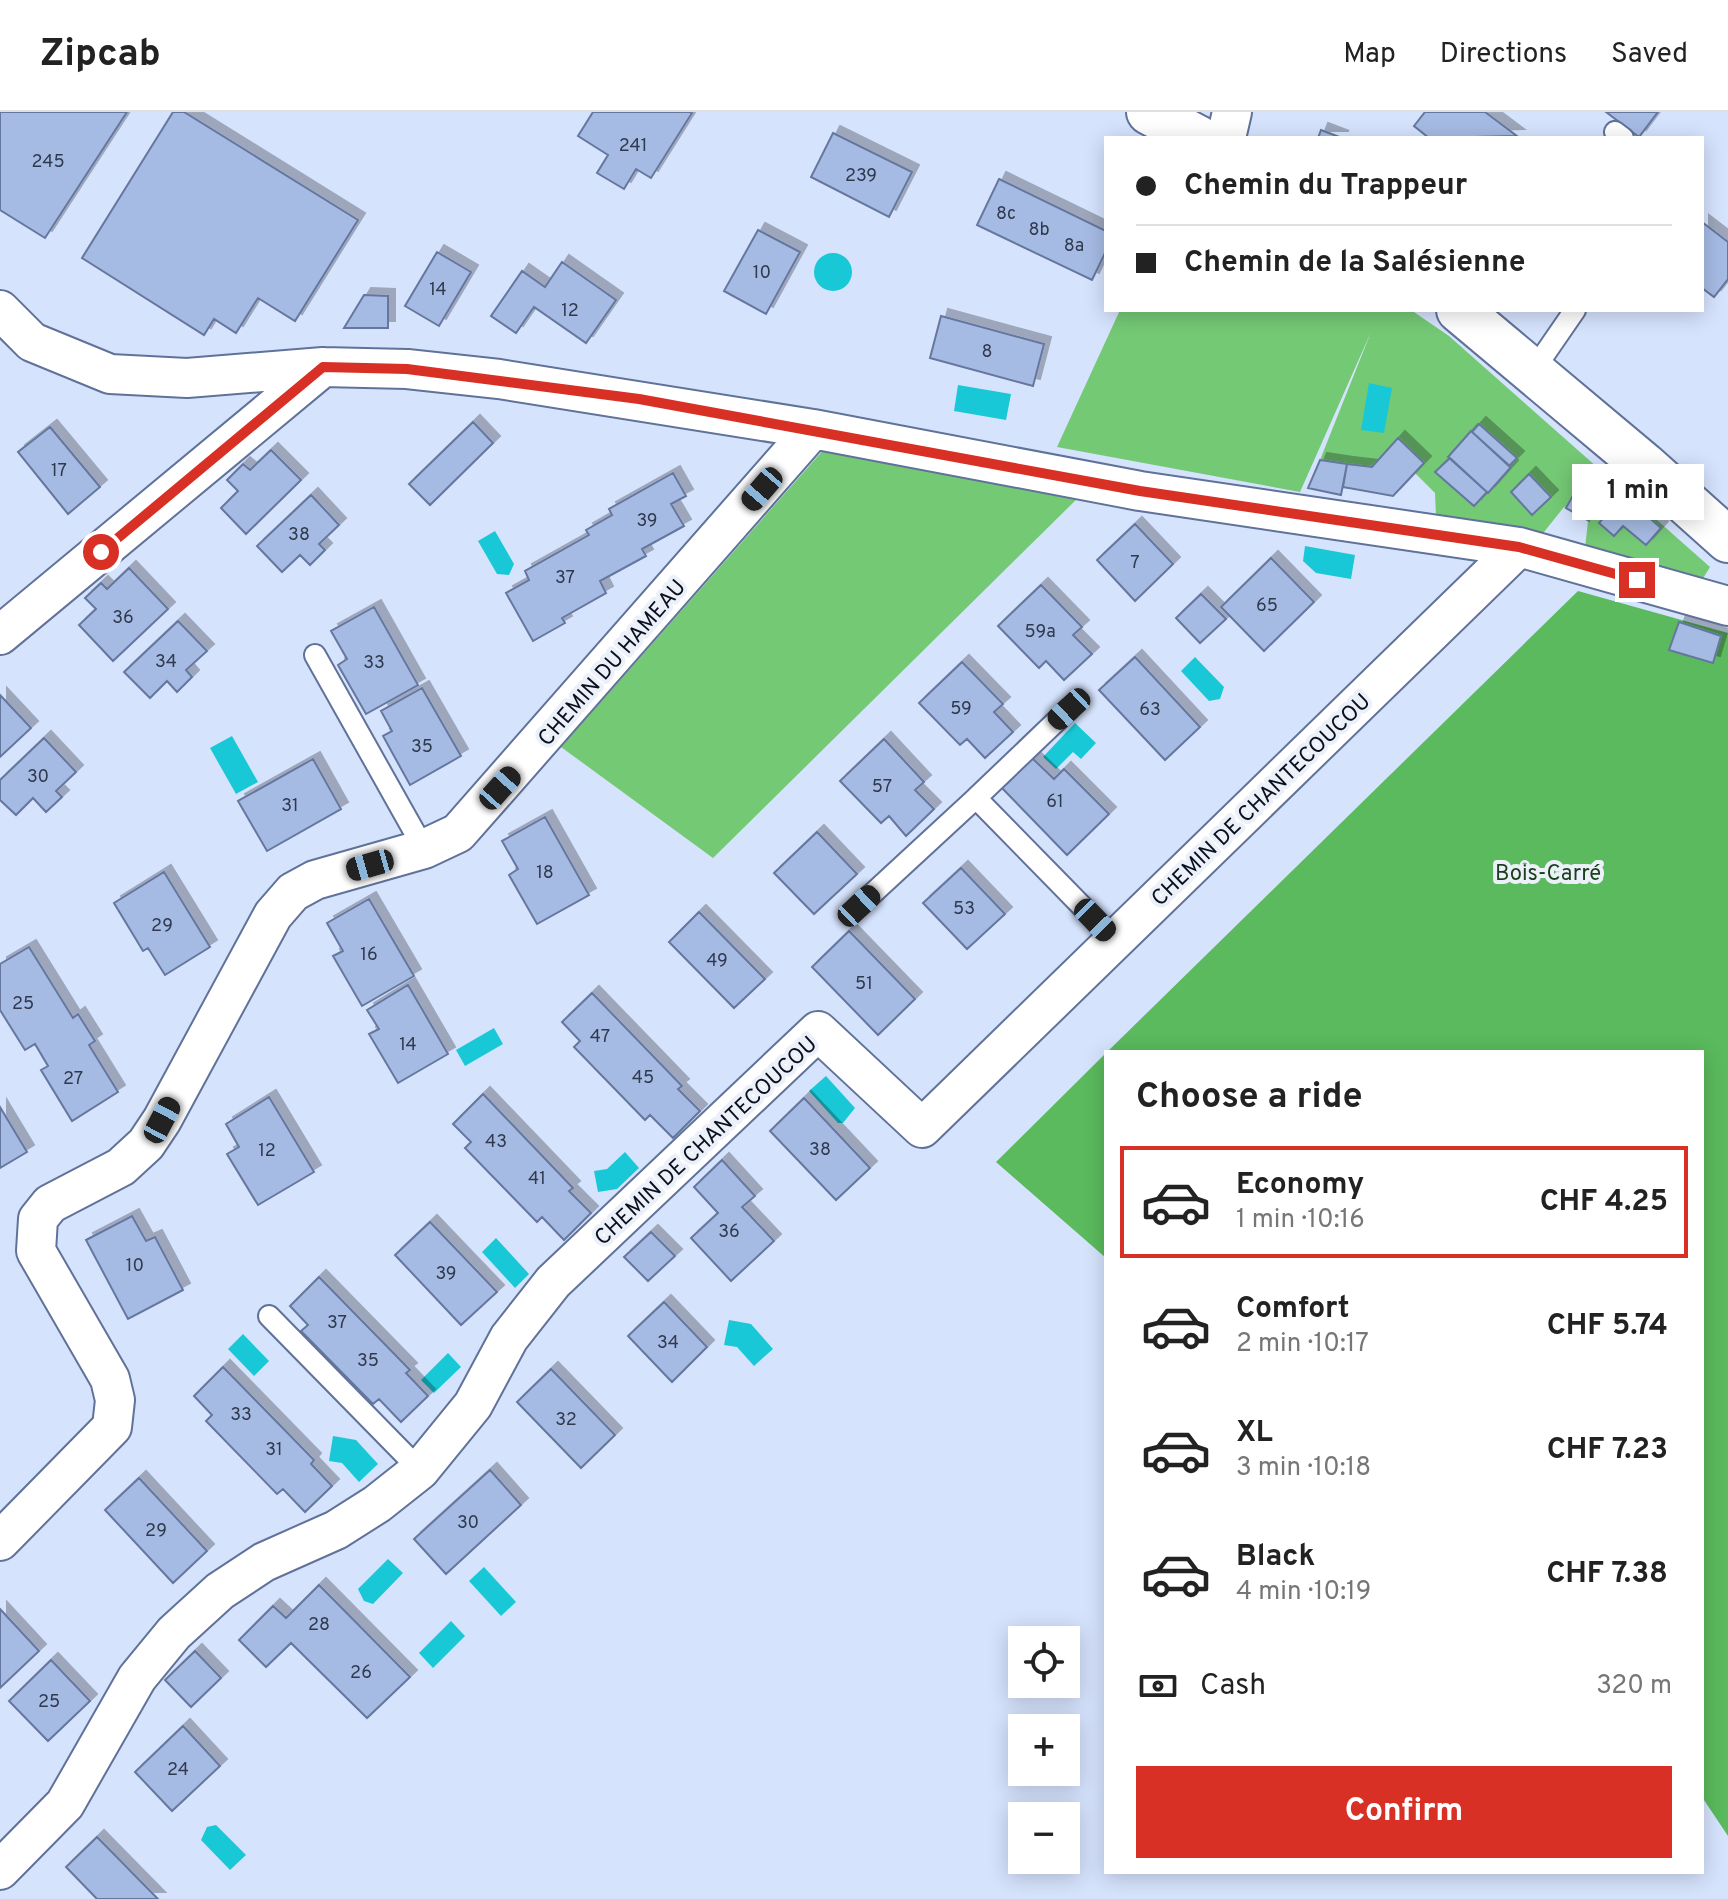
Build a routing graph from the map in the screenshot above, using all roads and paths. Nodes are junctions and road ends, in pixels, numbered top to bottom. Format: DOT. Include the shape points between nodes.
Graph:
graph roads {
  1 [pos="1149,112"];
  2 [pos="1232,112"];
  3 [pos="1194,136"];
  4 [pos="1226,136"];
  5 [pos="0,310"];
  6 [pos="1461,312"];
  7 [pos="1574,312"];
  8 [pos="323,367"];
  9 [pos="1533,371"];
  10 [pos="813,429"];
  11 [pos="1728,540"];
  12 [pos="1519,547"];
  13 [pos="1728,606"];
  14 [pos="0,635"];
  15 [pos="315,655"];
  16 [pos="1069,709"];
  17 [pos="976,798"];
  18 [pos="424,849"];
  19 [pos="859,906"];
  20 [pos="1115,940"];
  21 [pos="269,1316"];
  22 [pos="420,1470"];
  23 [pos="0,1541"];
  24 [pos="0,1870"];
  1 -- 3 [label="street"];
  2 -- 4 [label="street"];
  5 -- 8 [label="street" via="32,342 110,374 187,378"];
  6 -- 9 [label="street"];
  7 -- 9 [label="lane"];
  8 -- 10 [label="street" via="499,379"];
  8 -- 14 [label="street"];
  9 -- 11 [label="street"];
  10 -- 12 [label="street" via="1140,491"];
  10 -- 18 [label="street, CHEMIN DU HAMEAU" via="479,811 458,833"];
  12 -- 13 [label="street"];
  12 -- 20 [label="street, CHEMIN DE CHANTECOUCOU"];
  15 -- 18 [label="lane"];
  16 -- 17 [label="lane"];
  17 -- 19 [label="lane"];
  17 -- 20 [label="lane"];
  18 -- 23 [label="street, CHEMIN DU HAMEAU" via="315,880 293,892 273,915 146,1144 121,1167 50,1204 38,1219 36,1251 110,1379 115,1400 112,1427"];
  20 -- 22 [label="street, CHEMIN DE CHANTECOUCOU" via="922,1128 818,1031 553,1282 509,1338 473,1405"];
  21 -- 22 [label="lane"];
  22 -- 24 [label="street, CHEMIN DE CHANTECOUCOU" via="336,1530 264,1562 220,1591 174,1633 137,1678 65,1804"];
}
